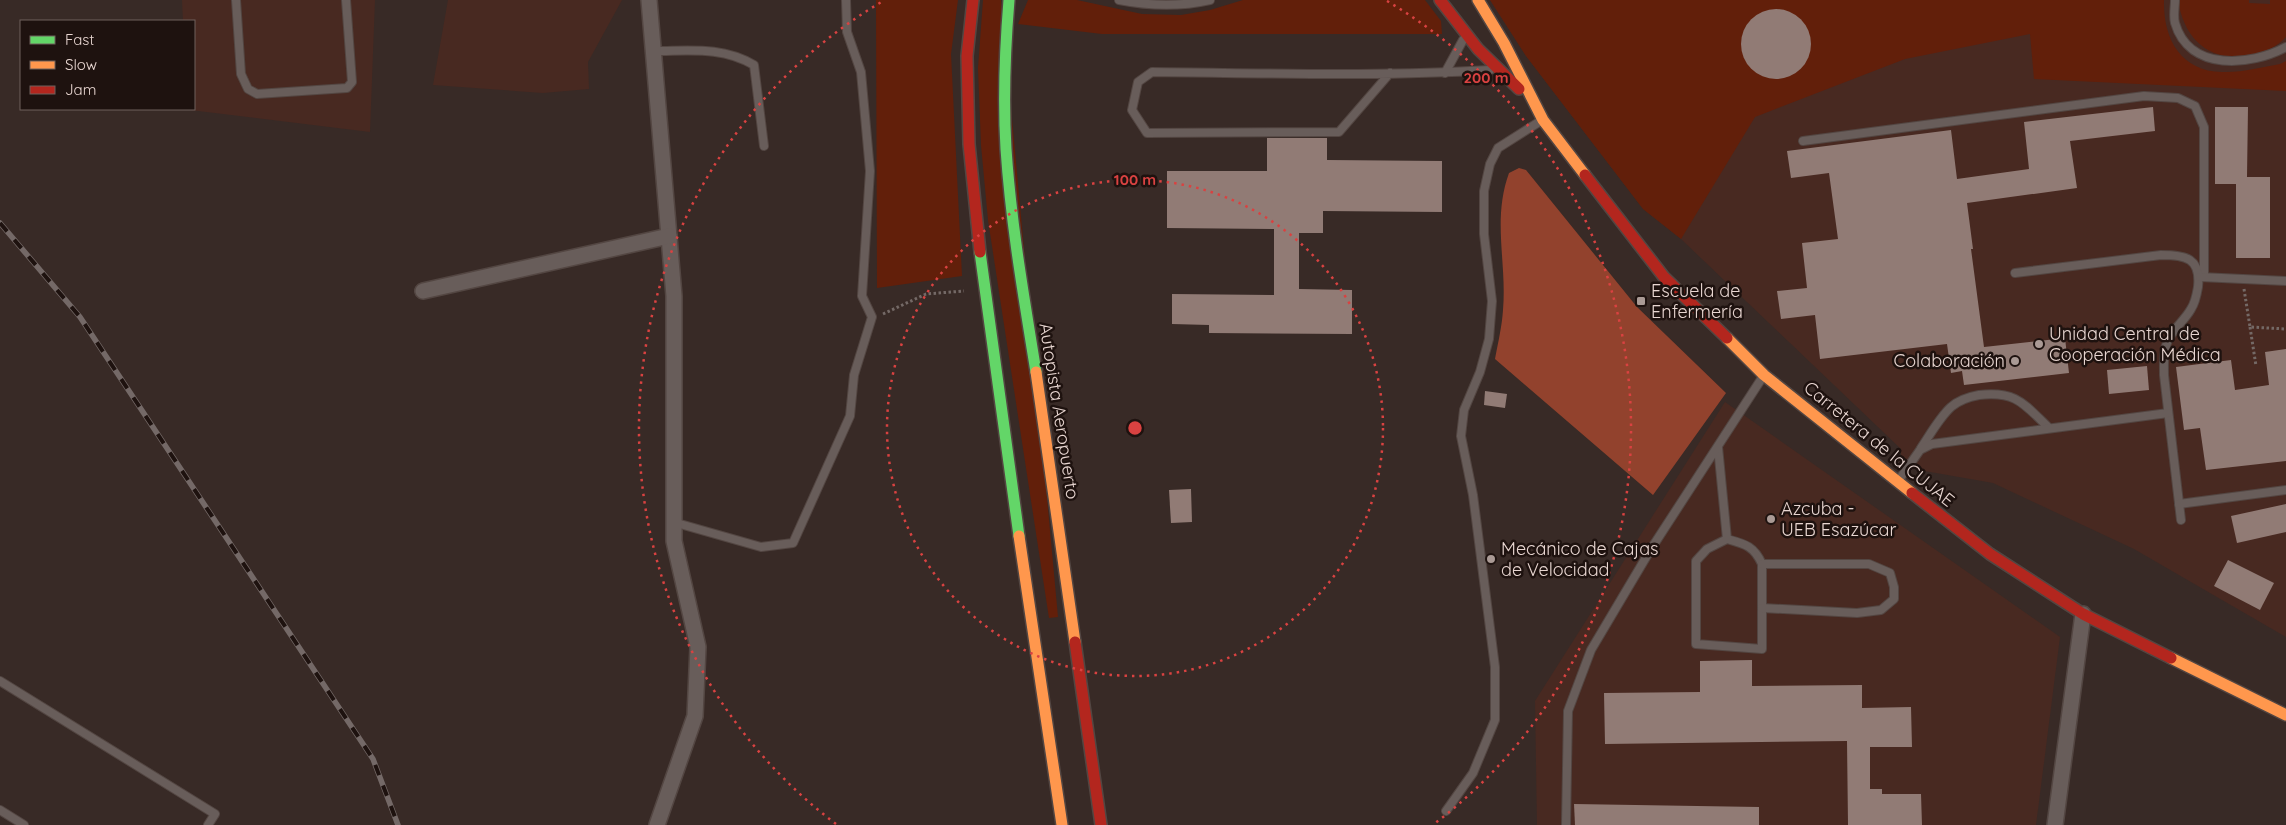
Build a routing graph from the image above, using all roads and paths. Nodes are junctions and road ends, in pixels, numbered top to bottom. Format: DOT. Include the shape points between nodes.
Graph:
graph roads {
  1 [pos="236,0"];
  2 [pos="346,0"];
  3 [pos="650,0"];
  4 [pos="846,0"];
  5 [pos="974,0"];
  6 [pos="1010,0"];
  7 [pos="1119,0"];
  8 [pos="1210,0"];
  9 [pos="1440,0"];
  10 [pos="1478,0"];
  11 [pos="2175,0"];
  12 [pos="1017,18"];
  13 [pos="1466,34"];
  14 [pos="2286,47"];
  15 [pos="654,51"];
  16 [pos="1500,70"];
  17 [pos="1390,73"];
  18 [pos="1445,73"];
  19 [pos="1532,102"];
  20 [pos="1006,105"];
  21 [pos="1543,120"];
  22 [pos="1803,141"];
  23 [pos="764,146"];
  24 [pos="669,236"];
  25 [pos="2015,273"];
  26 [pos="2201,277"];
  27 [pos="2242,279"];
  28 [pos="2286,281"];
  29 [pos="985,288"];
  30 [pos="423,292"];
  31 [pos="872,317"];
  32 [pos="2250,327"];
  33 [pos="2286,329"];
  34 [pos="2256,366"];
  35 [pos="1764,375"];
  36 [pos="2168,412"];
  37 [pos="2048,427"];
  38 [pos="1718,447"];
  39 [pos="1920,450"];
  40 [pos="1898,481"];
  41 [pos="2286,490"];
  42 [pos="2179,504"];
  43 [pos="2181,520"];
  44 [pos="673,522"];
  45 [pos="1727,539"];
  46 [pos="1762,564"];
  47 [pos="1762,608"];
  48 [pos="2083,614"];
  49 [pos="0,681"];
  50 [pos="2286,714"];
  51 [pos="0,810"];
  52 [pos="1446,811"];
  53 [pos="24,825"];
  54 [pos="208,825"];
  55 [pos="657,825"];
  56 [pos="1062,825"];
  57 [pos="1100,825"];
  58 [pos="1566,825"];
  59 [pos="2055,825"];
  1 -- 2 [label="lane" via="240,74 248,89 256,94 346,88 352,82"];
  3 -- 15 [label="street"];
  4 -- 31 [label="lane" via="848,32 862,72 870,171 862,296"];
  5 -- 29 [label="highway" via="967,56 969,144"];
  6 -- 20 [label="highway, Autopista Aeropuerto" via="1004,53"];
  7 -- 8 [label="lane" via="1168,6"];
  9 -- 13 [label="highway, Carretera de la CUJAE"];
  10 -- 19 [label="highway, Carretera de la CUJAE"];
  11 -- 14 [label="lane" via="2175,22 2183,39 2196,52 2213,60 2232,63 2271,55"];
  12 -- 20 [label="lane" via="1013,28"];
  13 -- 16 [label="highway, Carretera de la CUJAE"];
  13 -- 18 [label="lane"];
  15 -- 23 [label="lane" via="721,51 754,65"];
  15 -- 24 [label="street"];
  16 -- 18 [label="lane"];
  16 -- 19 [label="highway, Carretera de la CUJAE"];
  17 -- 17 [label="lane" via="1338,132 1147,133 1132,110 1138,82 1152,72"];
  17 -- 18 [label="lane"];
  19 -- 21 [label="highway, Carretera de la CUJAE"];
  20 -- 57 [label="highway, Autopista Aeropuerto" via="1006,148 1013,225"];
  21 -- 35 [label="highway, Carretera de la CUJAE" via="1664,277"];
  21 -- 52 [label="lane" via="1498,148 1490,164 1484,191 1484,234 1492,300 1489,339 1464,410 1460,436 1473,495 1495,667 1495,720 1473,773"];
  22 -- 26 [label="lane" via="2144,96 2178,98 2195,106 2204,127"];
  24 -- 30 [label="street"];
  24 -- 44 [label="street" via="674,296"];
  25 -- 26 [label="lane" via="2178,256 2190,260"];
  26 -- 27 [label="lane"];
  26 -- 36 [label="lane" via="2192,307 2168,339 2164,353"];
  27 -- 28 [label="lane"];
  27 -- 32 [label="path"];
  29 -- 31 [label="path" via="926,294"];
  29 -- 56 [label="highway"];
  31 -- 44 [label="lane" via="854,376 850,416 793,543 761,547"];
  32 -- 33 [label="path"];
  32 -- 34 [label="path"];
  35 -- 38 [label="lane"];
  35 -- 40 [label="highway, Carretera de la CUJAE"];
  36 -- 37 [label="lane"];
  36 -- 42 [label="lane"];
  37 -- 39 [label="lane" via="1932,444"];
  37 -- 39 [label="lane" via="2016,399 2005,394 1974,396 1960,400 1950,408"];
  38 -- 45 [label="lane"];
  38 -- 58 [label="lane" via="1651,549 1591,650 1568,710"];
  39 -- 40 [label="lane"];
  40 -- 48 [label="highway, Carretera de la CUJAE" via="1990,554"];
  41 -- 42 [label="lane"];
  42 -- 43 [label="lane"];
  44 -- 55 [label="street" via="674,541 698,647 696,716"];
  45 -- 46 [label="lane" via="1745,544 1757,552"];
  45 -- 47 [label="lane" via="1707,549 1696,561 1696,644 1762,649"];
  46 -- 47 [label="lane"];
  46 -- 47 [label="lane" via="1869,564 1890,573 1894,599 1881,610 1857,613"];
  48 -- 50 [label="highway, Carretera de la CUJAE"];
  48 -- 59 [label="street"];
  49 -- 54 [label="lane" via="215,814"];
  51 -- 53 [label="lane"];
}
